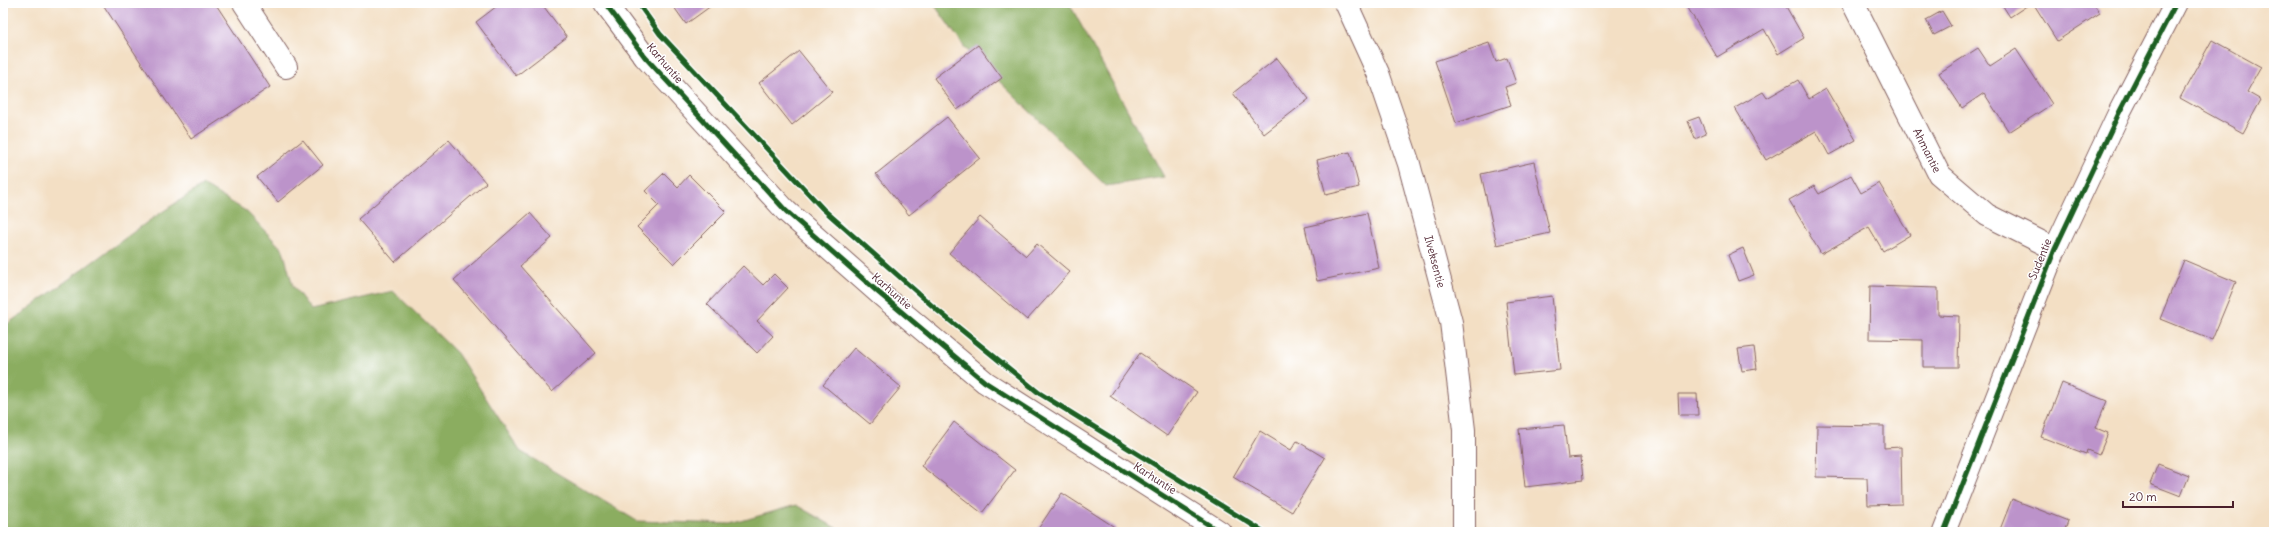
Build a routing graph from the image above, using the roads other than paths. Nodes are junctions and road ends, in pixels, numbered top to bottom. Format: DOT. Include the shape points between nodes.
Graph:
graph roads {
  1 [pos="244,3"];
  2 [pos="605,3"];
  3 [pos="1346,3"];
  4 [pos="1853,3"];
  5 [pos="2176,3"];
  6 [pos="286,67"];
  7 [pos="2055,249"];
  8 [pos="1220,532"];
  9 [pos="1464,532"];
  10 [pos="1944,532"];
  1 -- 6 [label="street"];
  2 -- 8 [label="street, Karhuntie" via="645,57 786,211 879,293 985,382"];
  3 -- 9 [label="street, Ilveksentie" via="1378,73 1409,164 1452,322 1464,430"];
  4 -- 7 [label="street, Ahmantie" via="1939,174 1987,215"];
  5 -- 7 [label="street, Sudentie" via="2119,113"];
  7 -- 10 [label="street, Sudentie"];
}
